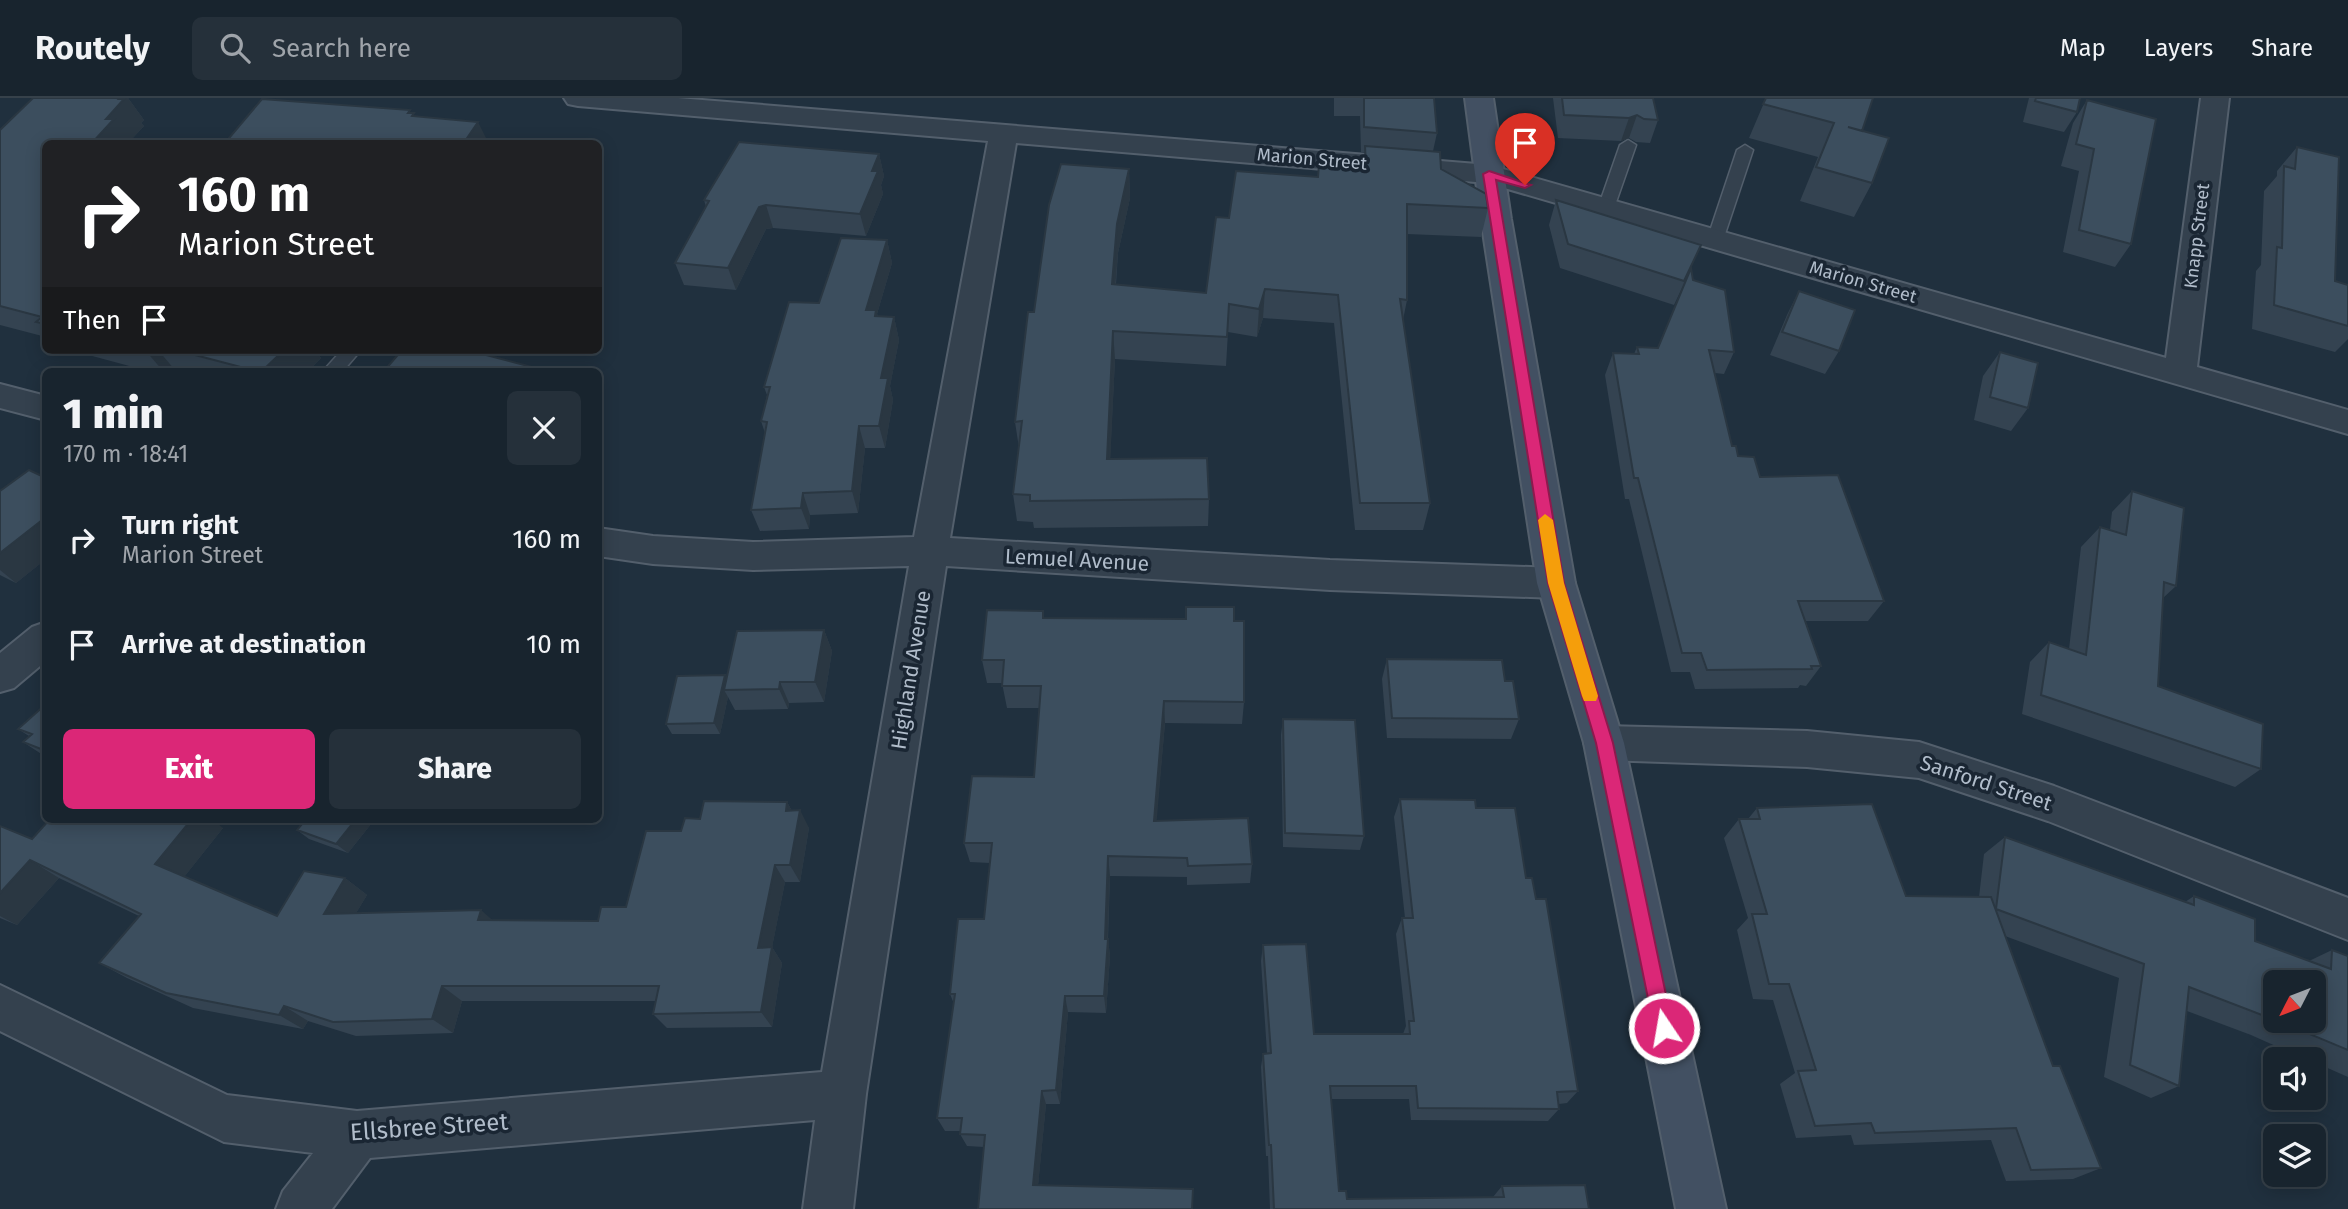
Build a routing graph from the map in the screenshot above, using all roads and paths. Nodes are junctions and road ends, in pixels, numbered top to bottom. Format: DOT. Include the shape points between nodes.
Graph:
graph roads {
  1 [pos="578,98"];
  2 [pos="1479,98"];
  3 [pos="2215,98"];
  4 [pos="767,105"];
  5 [pos="1004,132"];
  6 [pos="1628,145"];
  7 [pos="1745,150"];
  8 [pos="1489,174"];
  9 [pos="1606,208"];
  10 [pos="1715,240"];
  11 [pos="348,354"];
  12 [pos="335,368"];
  13 [pos="2180,373"];
  14 [pos="0,396"];
  15 [pos="42,407"];
  16 [pos="2348,422"];
  17 [pos="602,543"];
  18 [pos="930,551"];
  19 [pos="1556,583"];
  20 [pos="42,641"];
  21 [pos="0,676"];
  22 [pos="1604,743"];
  23 [pos="2348,919"];
  24 [pos="0,1007"];
  25 [pos="842,1094"];
  26 [pos="357,1135"];
  27 [pos="301,1209"];
  28 [pos="828,1209"];
  29 [pos="1701,1209"];
  1 -- 4 [label="street, Marion Street"];
  2 -- 8 [label="main road"];
  3 -- 13 [label="street, Knapp Street"];
  4 -- 5 [label="street, Marion Street"];
  5 -- 8 [label="street, Marion Street"];
  5 -- 18 [label="street, Highland Avenue"];
  6 -- 9 [label="lane"];
  7 -- 10 [label="lane"];
  8 -- 9 [label="street, Marion Street"];
  8 -- 19 [label="main road"];
  9 -- 10 [label="street, Marion Street"];
  10 -- 13 [label="street, Marion Street"];
  11 -- 12 [label="lane"];
  13 -- 16 [label="street, Marion Street"];
  14 -- 15 [label="street"];
  17 -- 18 [label="street, Lemuel Avenue" via="753,556"];
  18 -- 19 [label="street, Lemuel Avenue"];
  18 -- 25 [label="street, Highland Avenue"];
  19 -- 22 [label="main road"];
  20 -- 21 [label="street"];
  22 -- 23 [label="street, Sanford Street" via="1807,749 1919,760 2054,805"];
  22 -- 29 [label="main road"];
  24 -- 26 [label="street, Ellsbree Street" via="224,1118"];
  25 -- 26 [label="street, Ellsbree Street"];
  25 -- 28 [label="street, Highland Avenue"];
  26 -- 27 [label="street"];
}
